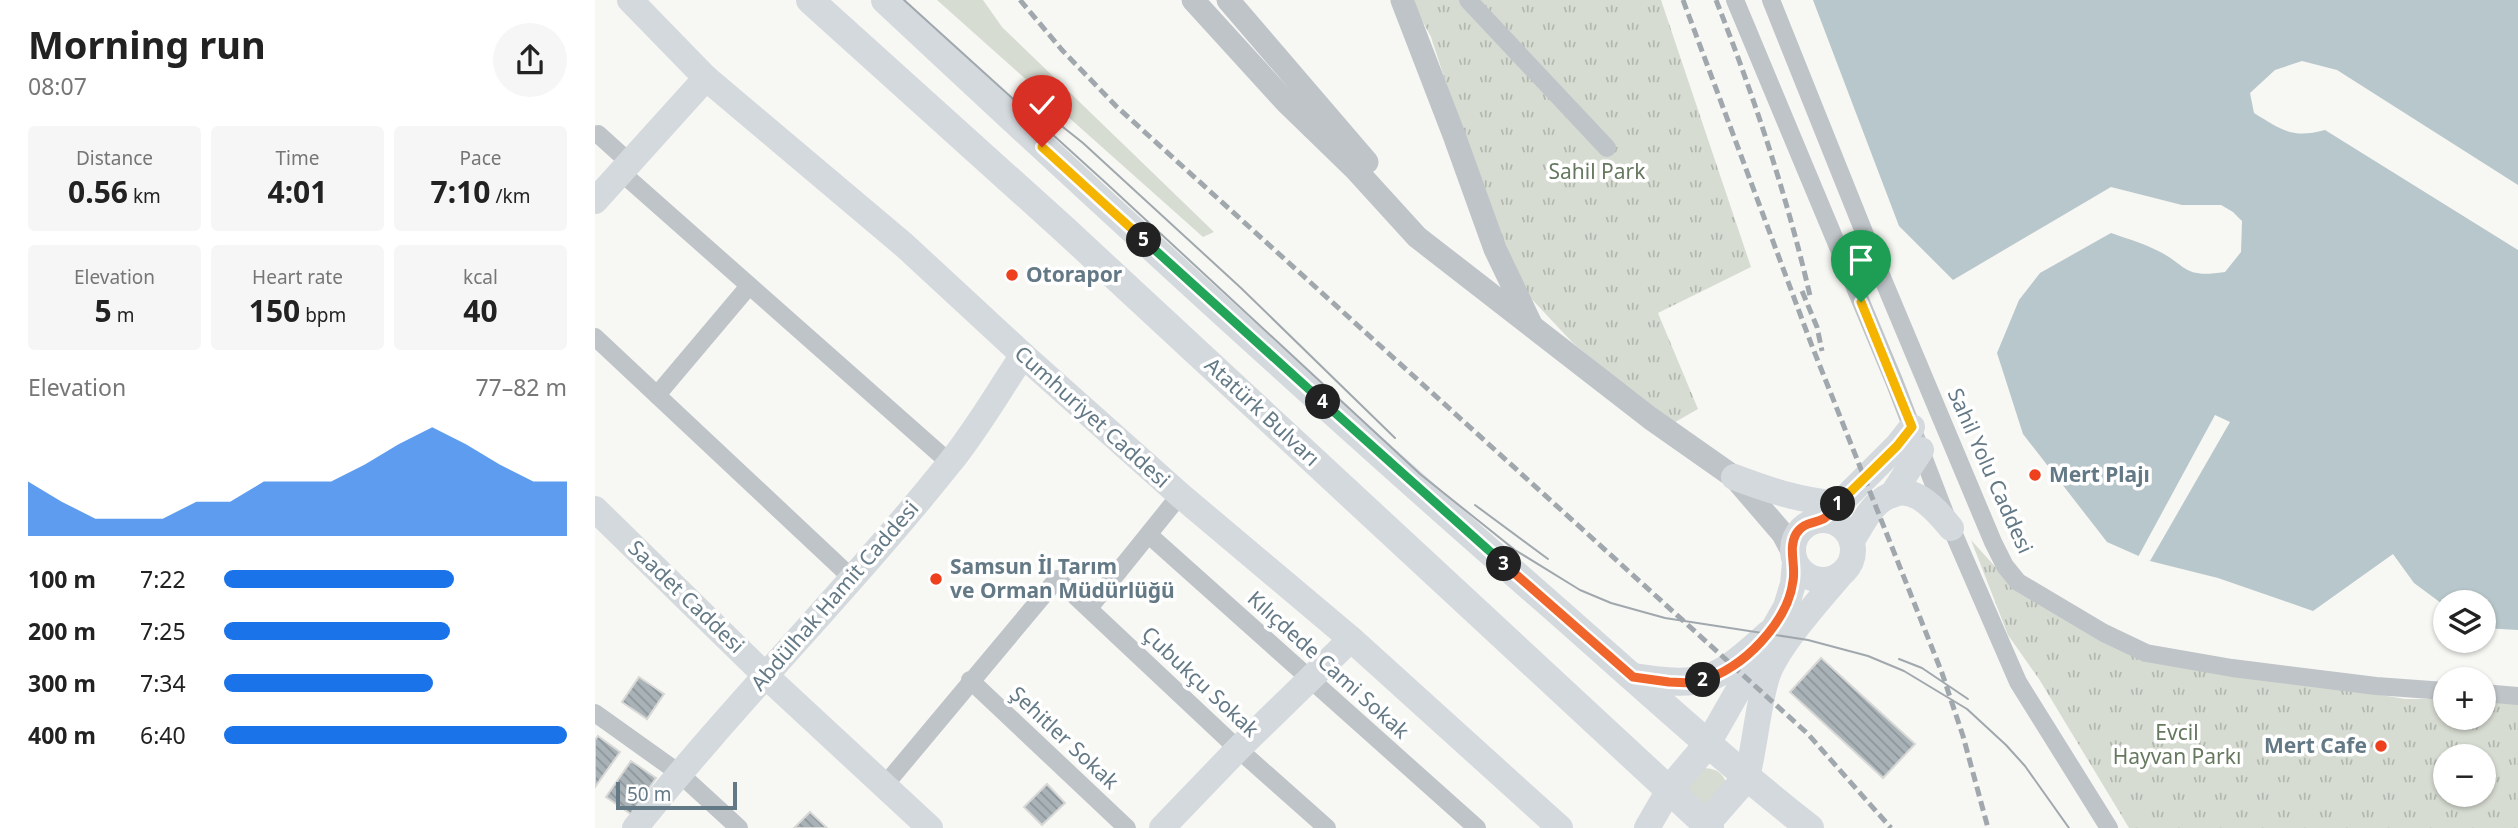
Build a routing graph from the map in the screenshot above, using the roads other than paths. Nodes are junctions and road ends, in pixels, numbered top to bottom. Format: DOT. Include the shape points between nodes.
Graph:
graph roads {
  1 [pos="630,0"];
  2 [pos="810,0"];
  3 [pos="884,0"];
  4 [pos="1193,0"];
  5 [pos="1229,0"];
  6 [pos="1402,0"];
  7 [pos="1468,0"];
  8 [pos="1735,0"];
  9 [pos="1771,0"];
  10 [pos="706,78"];
  11 [pos="595,135"];
  12 [pos="1607,148"];
  13 [pos="626,168"];
  14 [pos="595,201"];
  15 [pos="1471,278"];
  16 [pos="750,286"];
  17 [pos="1533,329"];
  18 [pos="595,337"];
  19 [pos="1023,355"];
  20 [pos="657,396"];
  21 [pos="1916,439"];
  22 [pos="950,463"];
  23 [pos="1734,477"];
  24 [pos="1180,495"];
  25 [pos="1892,495"];
  26 [pos="595,509"];
  27 [pos="1831,511"];
  28 [pos="1951,528"];
  29 [pos="1149,535"];
  30 [pos="1852,540"];
  31 [pos="1794,557"];
  32 [pos="1841,574"];
  33 [pos="853,579"];
  34 [pos="1089,608"];
  35 [pos="1769,634"];
  36 [pos="1351,639"];
  37 [pos="766,676"];
  38 [pos="1633,677"];
  39 [pos="970,680"];
  40 [pos="1310,680"];
  41 [pos="2433,690"];
  42 [pos="2496,695"];
  43 [pos="2518,696"];
  44 [pos="595,713"];
  45 [pos="1707,745"];
  46 [pos="1238,749"];
  47 [pos="679,773"];
  48 [pos="1747,777"];
  49 [pos="884,786"];
  50 [pos="1669,790"];
  51 [pos="1706,826"];
  52 [pos="635,828"];
  53 [pos="739,828"];
  54 [pos="930,828"];
  55 [pos="1127,828"];
  56 [pos="1162,828"];
  57 [pos="1327,828"];
  58 [pos="1477,828"];
  59 [pos="1560,828"];
  60 [pos="1647,828"];
  61 [pos="1810,828"];
  62 [pos="2109,828"];
  1 -- 10 [label="main road, Cumhuriyet Caddesi"];
  2 -- 50 [label="main road, Atatürk Bulvarı" via="1075,238"];
  3 -- 38 [label="main road" via="1458,524"];
  4 -- 15 [label="street" via="1417,237"];
  5 -- 15 [label="street" via="1395,195 1456,255"];
  6 -- 17 [label="street" via="1495,249"];
  7 -- 12 [label="street"];
  8 -- 21 [label="street"];
  9 -- 41 [label="street, Sahil Yolu Caddesi" via="1982,518 2018,582 2145,653 2245,670"];
  10 -- 13 [label="main road"];
  10 -- 19 [label="main road, Cumhuriyet Caddesi" via="904,245"];
  11 -- 13 [label="street"];
  13 -- 14 [label="main road"];
  13 -- 16 [label="street"];
  15 -- 17 [label="street"];
  16 -- 20 [label="street"];
  16 -- 22 [label="street"];
  17 -- 23 [label="street"];
  18 -- 20 [label="street"];
  19 -- 22 [label="main road, Abdülhak Hamit Caddesi"];
  19 -- 24 [label="main road, Cumhuriyet Caddesi"];
  20 -- 33 [label="street"];
  21 -- 25 [label="main road"];
  21 -- 27 [label="main road" via="1897,446"];
  21 -- 28 [label="street"];
  22 -- 33 [label="main road, Abdülhak Hamit Caddesi"];
  23 -- 27 [label="main road"];
  23 -- 31 [label="street" via="1783,534"];
  24 -- 29 [label="street"];
  24 -- 36 [label="main road, Cumhuriyet Caddesi"];
  25 -- 28 [label="main road" via="1906,492 1919,497"];
  25 -- 30 [label="main road" via="1877,504"];
  26 -- 37 [label="main road, Saadet Caddesi"];
  27 -- 30 [label="main road"];
  27 -- 31 [label="main road" via="1796,534"];
  28 -- 62 [label="street" via="2018,682"];
  29 -- 34 [label="street"];
  29 -- 40 [label="street, Kılıçdede Cami Sokak"];
  30 -- 32 [label="main road" via="1852,560"];
  31 -- 32 [label="main road" via="1807,576 1816,580"];
  31 -- 35 [label="main road" via="1786,607"];
  32 -- 48 [label="main road" via="1805,615 1766,678"];
  33 -- 37 [label="main road, Abdülhak Hamit Caddesi"];
  34 -- 39 [label="street, Çubukçu Sokak" via="1057,579"];
  34 -- 46 [label="street, Çubukçu Sokak"];
  35 -- 38 [label="main road" via="1715,677 1691,683"];
  35 -- 45 [label="main road"];
  36 -- 40 [label="main road"];
  36 -- 59 [label="main road, Cumhuriyet Caddesi"];
  37 -- 47 [label="main road, Abdülhak Hamit Caddesi"];
  37 -- 49 [label="main road, Saadet Caddesi"];
  38 -- 45 [label="main road"];
  39 -- 49 [label="street, Çubukçu Sokak"];
  39 -- 55 [label="street, Şehitler Sokak"];
  40 -- 46 [label="main road"];
  40 -- 58 [label="street, Kılıçdede Cami Sokak"];
  42 -- 43 [label="street"];
  44 -- 47 [label="street"];
  45 -- 48 [label="main road"];
  45 -- 50 [label="main road"];
  46 -- 56 [label="main road"];
  46 -- 57 [label="street, Çubukçu Sokak"];
  47 -- 52 [label="main road, Abdülhak Hamit Caddesi"];
  47 -- 53 [label="street"];
  48 -- 51 [label="main road"];
  48 -- 61 [label="main road"];
  49 -- 54 [label="main road, Saadet Caddesi"];
  50 -- 51 [label="main road, Atatürk Bulvarı"];
  50 -- 60 [label="main road"];
}
